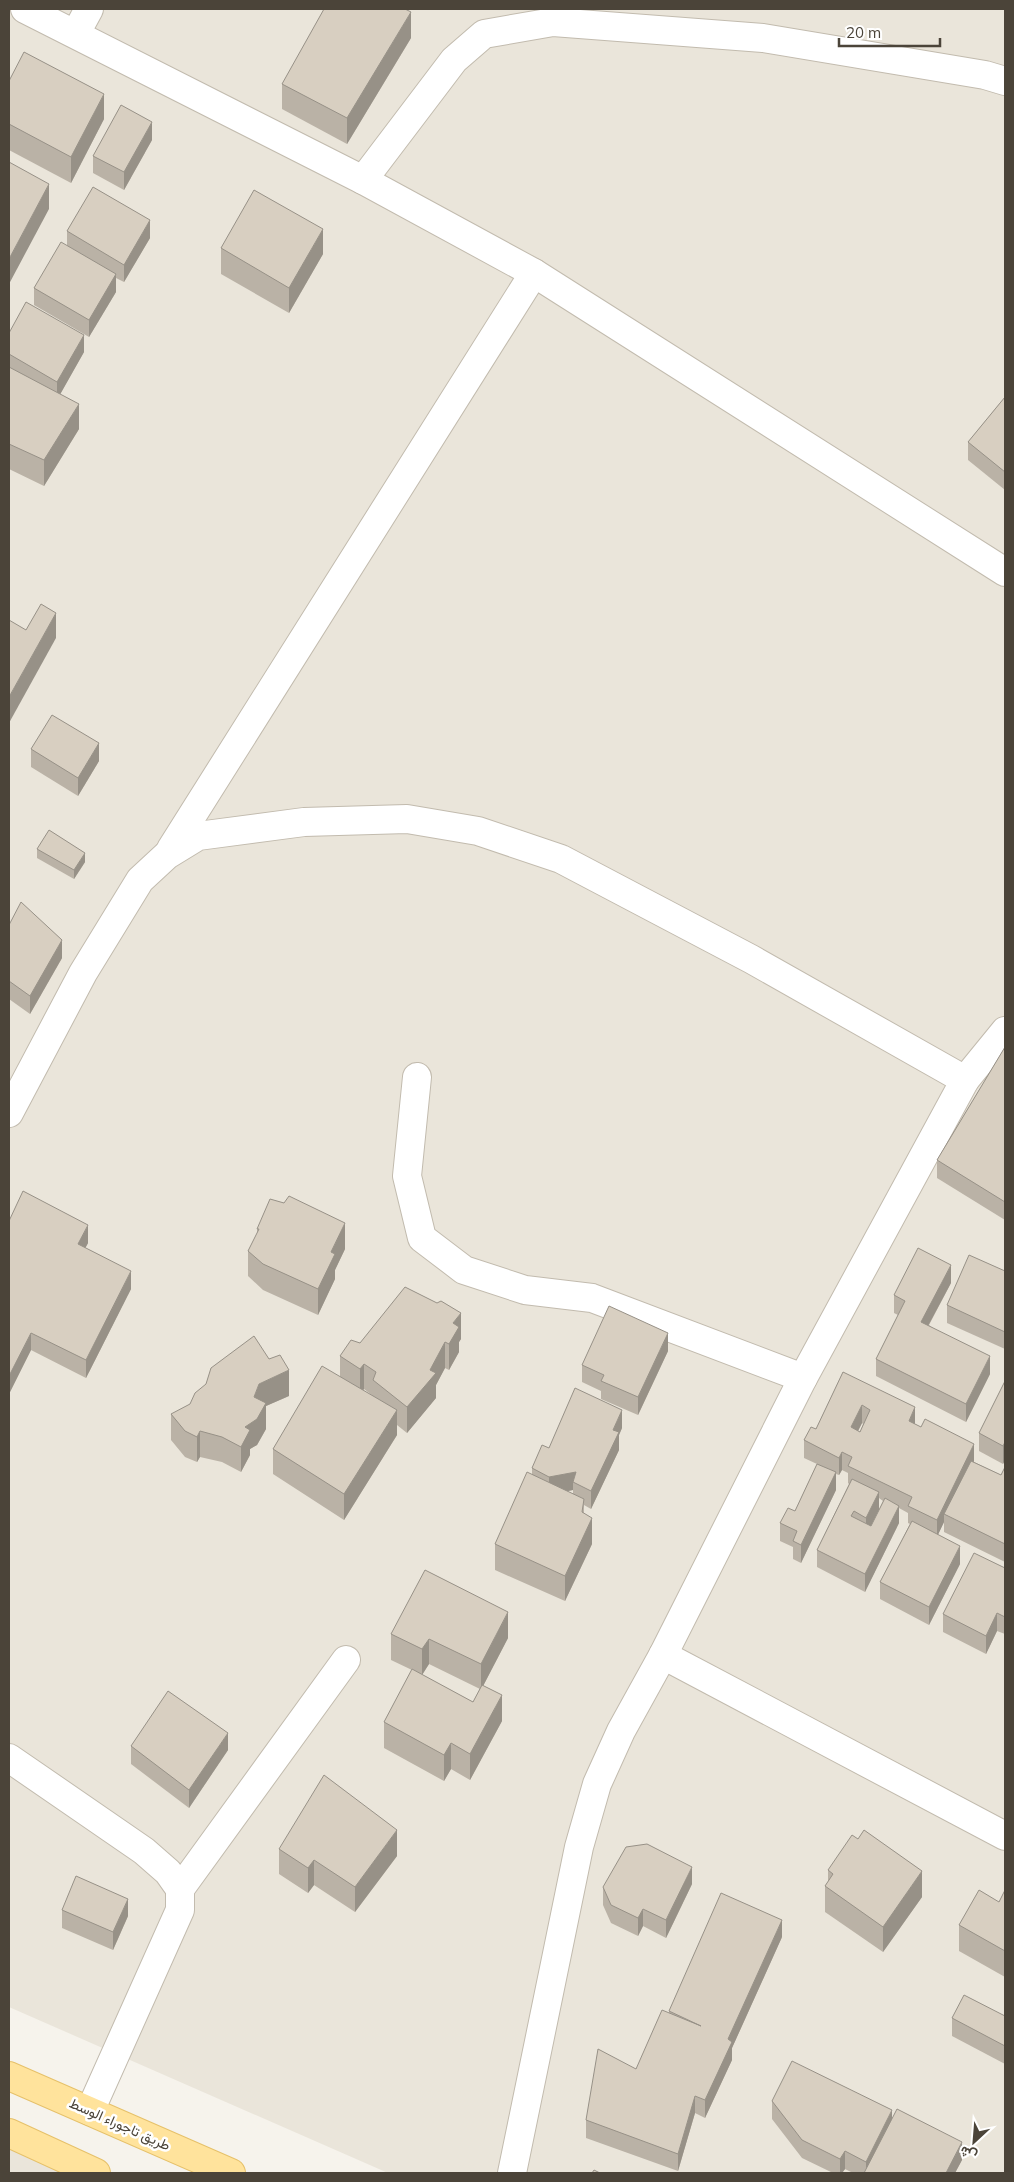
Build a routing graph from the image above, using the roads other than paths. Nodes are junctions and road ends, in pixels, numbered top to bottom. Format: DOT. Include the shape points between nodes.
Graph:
graph roads {
  1 [pos="25,9"];
  2 [pos="89,9"];
  3 [pos="551,15"];
  4 [pos="76,33"];
  5 [pos="1005,81"];
  6 [pos="364,180"];
  7 [pos="534,272"];
  8 [pos="1005,572"];
  9 [pos="167,855"];
  10 [pos="1005,1031"];
  11 [pos="417,1077"];
  12 [pos="965,1080"];
  13 [pos="9,1113"];
  14 [pos="804,1378"];
  15 [pos="663,1655"];
  16 [pos="346,1660"];
  17 [pos="9,1758"];
  18 [pos="1005,1836"];
  19 [pos="180,1889"];
  20 [pos="9,2076"];
  21 [pos="90,2111"];
  22 [pos="9,2133"];
  23 [pos="96,2173"];
  24 [pos="231,2173"];
  25 [pos="512,2173"];
  1 -- 4 [label="street"];
  2 -- 4 [label="street"];
  3 -- 5 [label="street" via="763,38"];
  3 -- 6 [label="street" via="484,34 454,60"];
  4 -- 6 [label="street"];
  6 -- 7 [label="street"];
  7 -- 8 [label="street"];
  7 -- 9 [label="street"];
  9 -- 12 [label="street" via="198,836 304,822 406,819 478,831 561,860 751,959"];
  9 -- 13 [label="street" via="140,880 83,973"];
  10 -- 12 [label="street"];
  11 -- 14 [label="street" via="407,1176 422,1238 464,1270 525,1290 592,1298"];
  12 -- 14 [label="street"];
  14 -- 15 [label="street"];
  15 -- 18 [label="street"];
  15 -- 25 [label="street" via="621,1731 595,1793 579,1847"];
  16 -- 19 [label="street"];
  17 -- 19 [label="street" via="144,1851 168,1872"];
  19 -- 21 [label="street" via="180,1910"];
  20 -- 21 [label="main road, طريق تاجوراء الوسط"];
  21 -- 24 [label="main road, طريق تاجوراء الوسط"];
  22 -- 23 [label="main road"];
}
